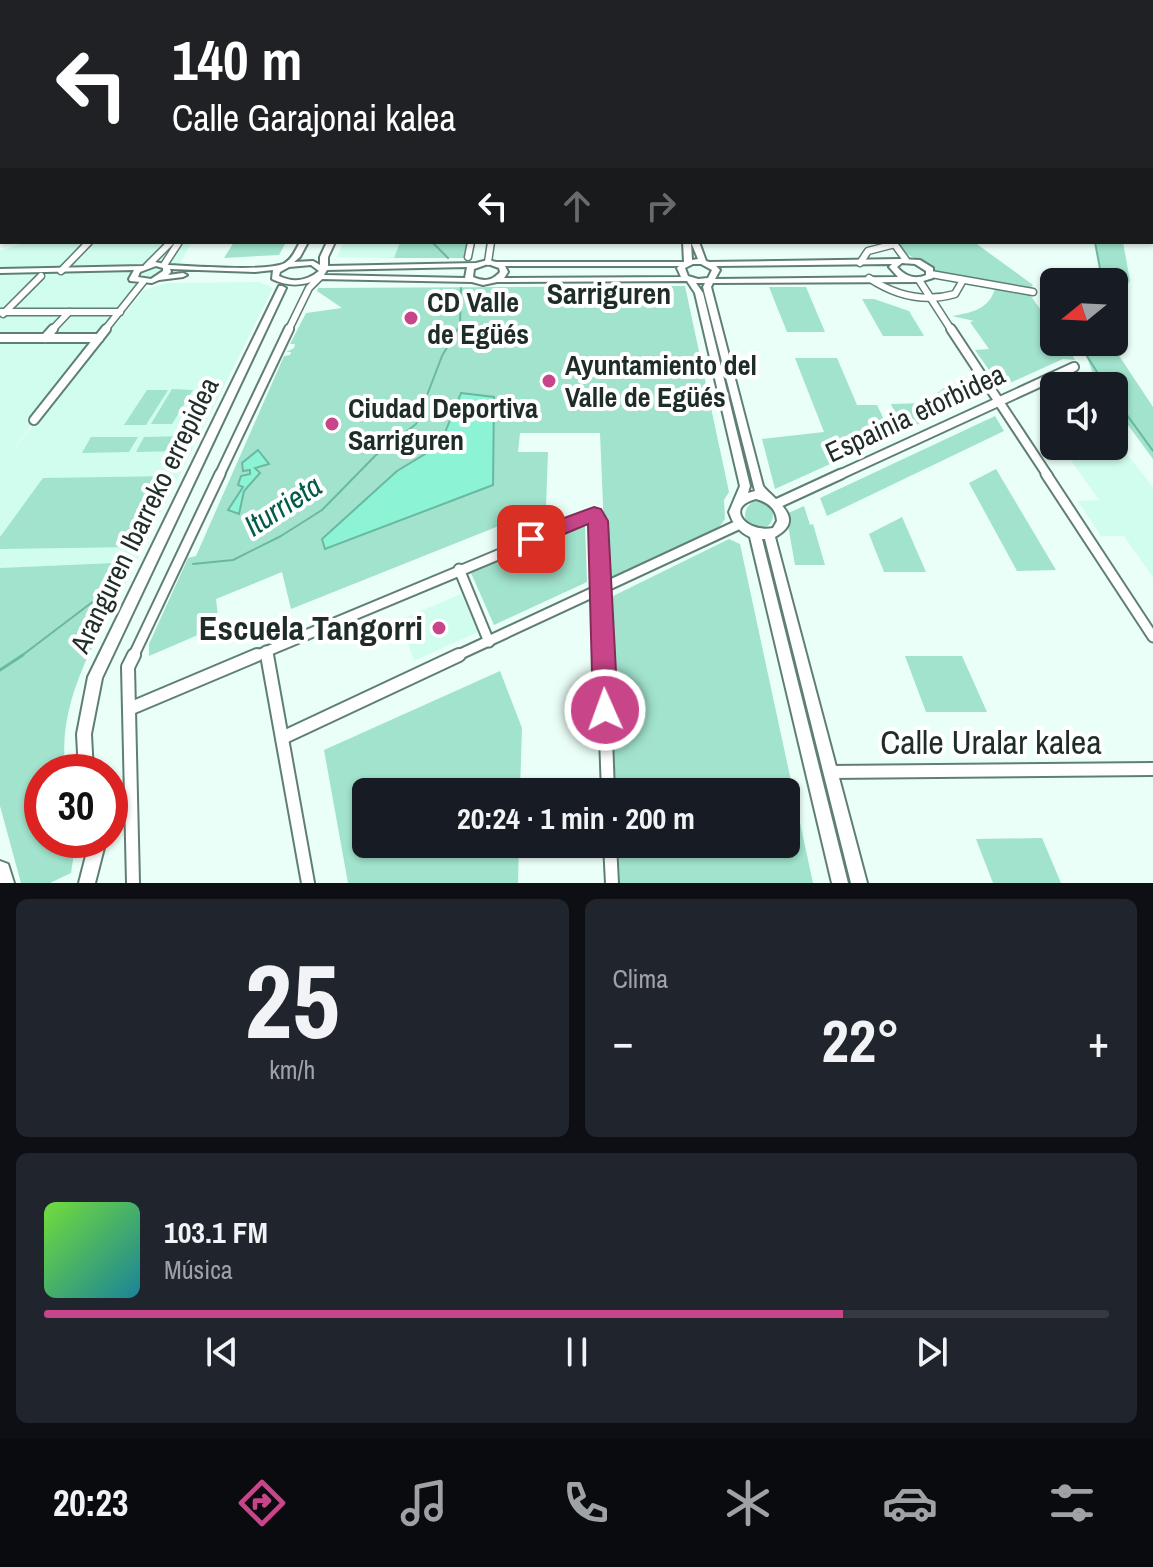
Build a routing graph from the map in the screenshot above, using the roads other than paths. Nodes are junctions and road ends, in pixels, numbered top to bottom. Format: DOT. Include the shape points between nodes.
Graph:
graph roads {
  1 [pos="87,244"];
  2 [pos="169,244"];
  3 [pos="178,244"];
  4 [pos="304,244"];
  5 [pos="330,244"];
  6 [pos="471,244"];
  7 [pos="491,244"];
  8 [pos="687,244"];
  9 [pos="696,244"];
  10 [pos="891,244"];
  11 [pos="895,244"];
  12 [pos="324,257"];
  13 [pos="468,257"];
  14 [pos="906,260"];
  15 [pos="302,261"];
  16 [pos="488,262"];
  17 [pos="896,262"];
  18 [pos="687,263"];
  19 [pos="706,263"];
  20 [pos="860,263"];
  21 [pos="499,264"];
  22 [pos="474,265"];
  23 [pos="166,266"];
  24 [pos="286,266"];
  25 [pos="144,267"];
  26 [pos="322,267"];
  27 [pos="61,271"];
  28 [pos="0,274"];
  29 [pos="931,274"];
  30 [pos="41,276"];
  31 [pos="133,277"];
  32 [pos="320,277"];
  33 [pos="161,278"];
  34 [pos="869,278"];
  35 [pos="690,279"];
  36 [pos="711,279"];
  37 [pos="907,279"];
  38 [pos="473,280"];
  39 [pos="496,280"];
  40 [pos="919,280"];
  41 [pos="963,280"];
  42 [pos="143,282"];
  43 [pos="279,282"];
  44 [pos="297,283"];
  45 [pos="309,288"];
  46 [pos="1033,292"];
  47 [pos="930,299"];
  48 [pos="69,312"];
  49 [pos="120,312"];
  50 [pos="2,314"];
  51 [pos="0,338"];
  52 [pos="45,338"];
  53 [pos="99,338"];
  54 [pos="1074,367"];
  55 [pos="998,401"];
  56 [pos="34,420"];
  57 [pos="741,499"];
  58 [pos="772,501"];
  59 [pos="740,524"];
  60 [pos="762,534"];
  61 [pos="459,569"];
  62 [pos="601,590"];
  63 [pos="1153,637"];
  64 [pos="489,642"];
  65 [pos="266,651"];
  66 [pos="129,709"];
  67 [pos="282,738"];
  68 [pos="85,754"];
  69 [pos="1153,769"];
  70 [pos="830,772"];
  71 [pos="608,778"];
  72 [pos="93,858"];
  73 [pos="611,858"];
  74 [pos="0,872"];
  75 [pos="3,883"];
  76 [pos="87,883"];
  77 [pos="133,883"];
  78 [pos="308,883"];
  79 [pos="612,883"];
  80 [pos="840,883"];
  81 [pos="859,883"];
  1 -- 27 [label="street"];
  2 -- 25 [label="street"];
  3 -- 23 [label="street"];
  4 -- 15 [label="street"];
  5 -- 12 [label="street"];
  6 -- 13 [label="street"];
  7 -- 16 [label="street"];
  8 -- 18 [label="street"];
  9 -- 19 [label="street"];
  10 -- 20 [label="street" via="868,251"];
  11 -- 14 [label="street"];
  12 -- 15 [label="street"];
  12 -- 26 [label="street"];
  14 -- 17 [label="street"];
  14 -- 29 [label="street" via="923,264"];
  15 -- 24 [label="street"];
  15 -- 26 [label="street"];
  16 -- 21 [label="street"];
  16 -- 22 [label="street"];
  17 -- 20 [label="street"];
  17 -- 37 [label="street" via="894,271"];
  18 -- 19 [label="street"];
  18 -- 21 [label="street"];
  18 -- 35 [label="street" via="680,272"];
  19 -- 20 [label="street"];
  19 -- 36 [label="street" via="716,270"];
  21 -- 39 [label="street" via="504,272"];
  22 -- 26 [label="street"];
  22 -- 38 [label="street" via="467,271"];
  23 -- 24 [label="street"];
  23 -- 25 [label="street"];
  23 -- 33 [label="street"];
  24 -- 43 [label="street, Aranguren Ibarreko errepidea" via="276,271"];
  25 -- 27 [label="street"];
  25 -- 31 [label="street"];
  26 -- 32 [label="street"];
  27 -- 28 [label="street"];
  28 -- 30 [label="street"];
  29 -- 40 [label="street"];
  29 -- 41 [label="street"];
  30 -- 31 [label="street"];
  30 -- 50 [label="street"];
  31 -- 42 [label="street"];
  32 -- 38 [label="street"];
  32 -- 44 [label="street"];
  32 -- 45 [label="street"];
  33 -- 42 [label="street"];
  33 -- 43 [label="street"];
  34 -- 36 [label="street"];
  34 -- 37 [label="street"];
  34 -- 47 [label="street" via="896,293"];
  35 -- 36 [label="street"];
  35 -- 39 [label="street"];
  35 -- 57 [label="street" via="699,293 745,486"];
  36 -- 58 [label="street" via="707,287 758,487"];
  37 -- 40 [label="street"];
  38 -- 39 [label="street"];
  40 -- 47 [label="street"];
  41 -- 46 [label="street"];
  41 -- 47 [label="street" via="955,294"];
  42 -- 49 [label="street"];
  43 -- 44 [label="street"];
  43 -- 68 [label="street, Aranguren Ibarreko errepidea" via="95,677"];
  44 -- 45 [label="street"];
  45 -- 66 [label="street" via="128,667"];
  47 -- 55 [label="street"];
  48 -- 49 [label="street"];
  48 -- 50 [label="street"];
  48 -- 52 [label="street"];
  49 -- 53 [label="street"];
  51 -- 52 [label="street"];
  52 -- 53 [label="street"];
  53 -- 56 [label="street"];
  54 -- 55 [label="street, Espainia etorbidea"];
  55 -- 58 [label="street, Espainia etorbidea"];
  55 -- 63 [label="street"];
  57 -- 58 [label="street" via="751,495"];
  57 -- 59 [label="street" via="734,511"];
  58 -- 60 [label="street" via="783,522"];
  59 -- 60 [label="street"];
  59 -- 62 [label="street"];
  60 -- 70 [label="street"];
  60 -- 80 [label="street"];
  61 -- 62 [label="street" via="594,515"];
  61 -- 64 [label="street"];
  61 -- 65 [label="street"];
  62 -- 64 [label="street"];
  62 -- 71 [label="street"];
  64 -- 67 [label="street"];
  65 -- 66 [label="street"];
  65 -- 67 [label="street"];
  66 -- 77 [label="street"];
  67 -- 78 [label="street"];
  69 -- 70 [label="street, Calle Uralar kalea"];
  70 -- 81 [label="street"];
  72 -- 76 [label="street"];
  73 -- 79 [label="street"];
  74 -- 75 [label="highway"];
}
